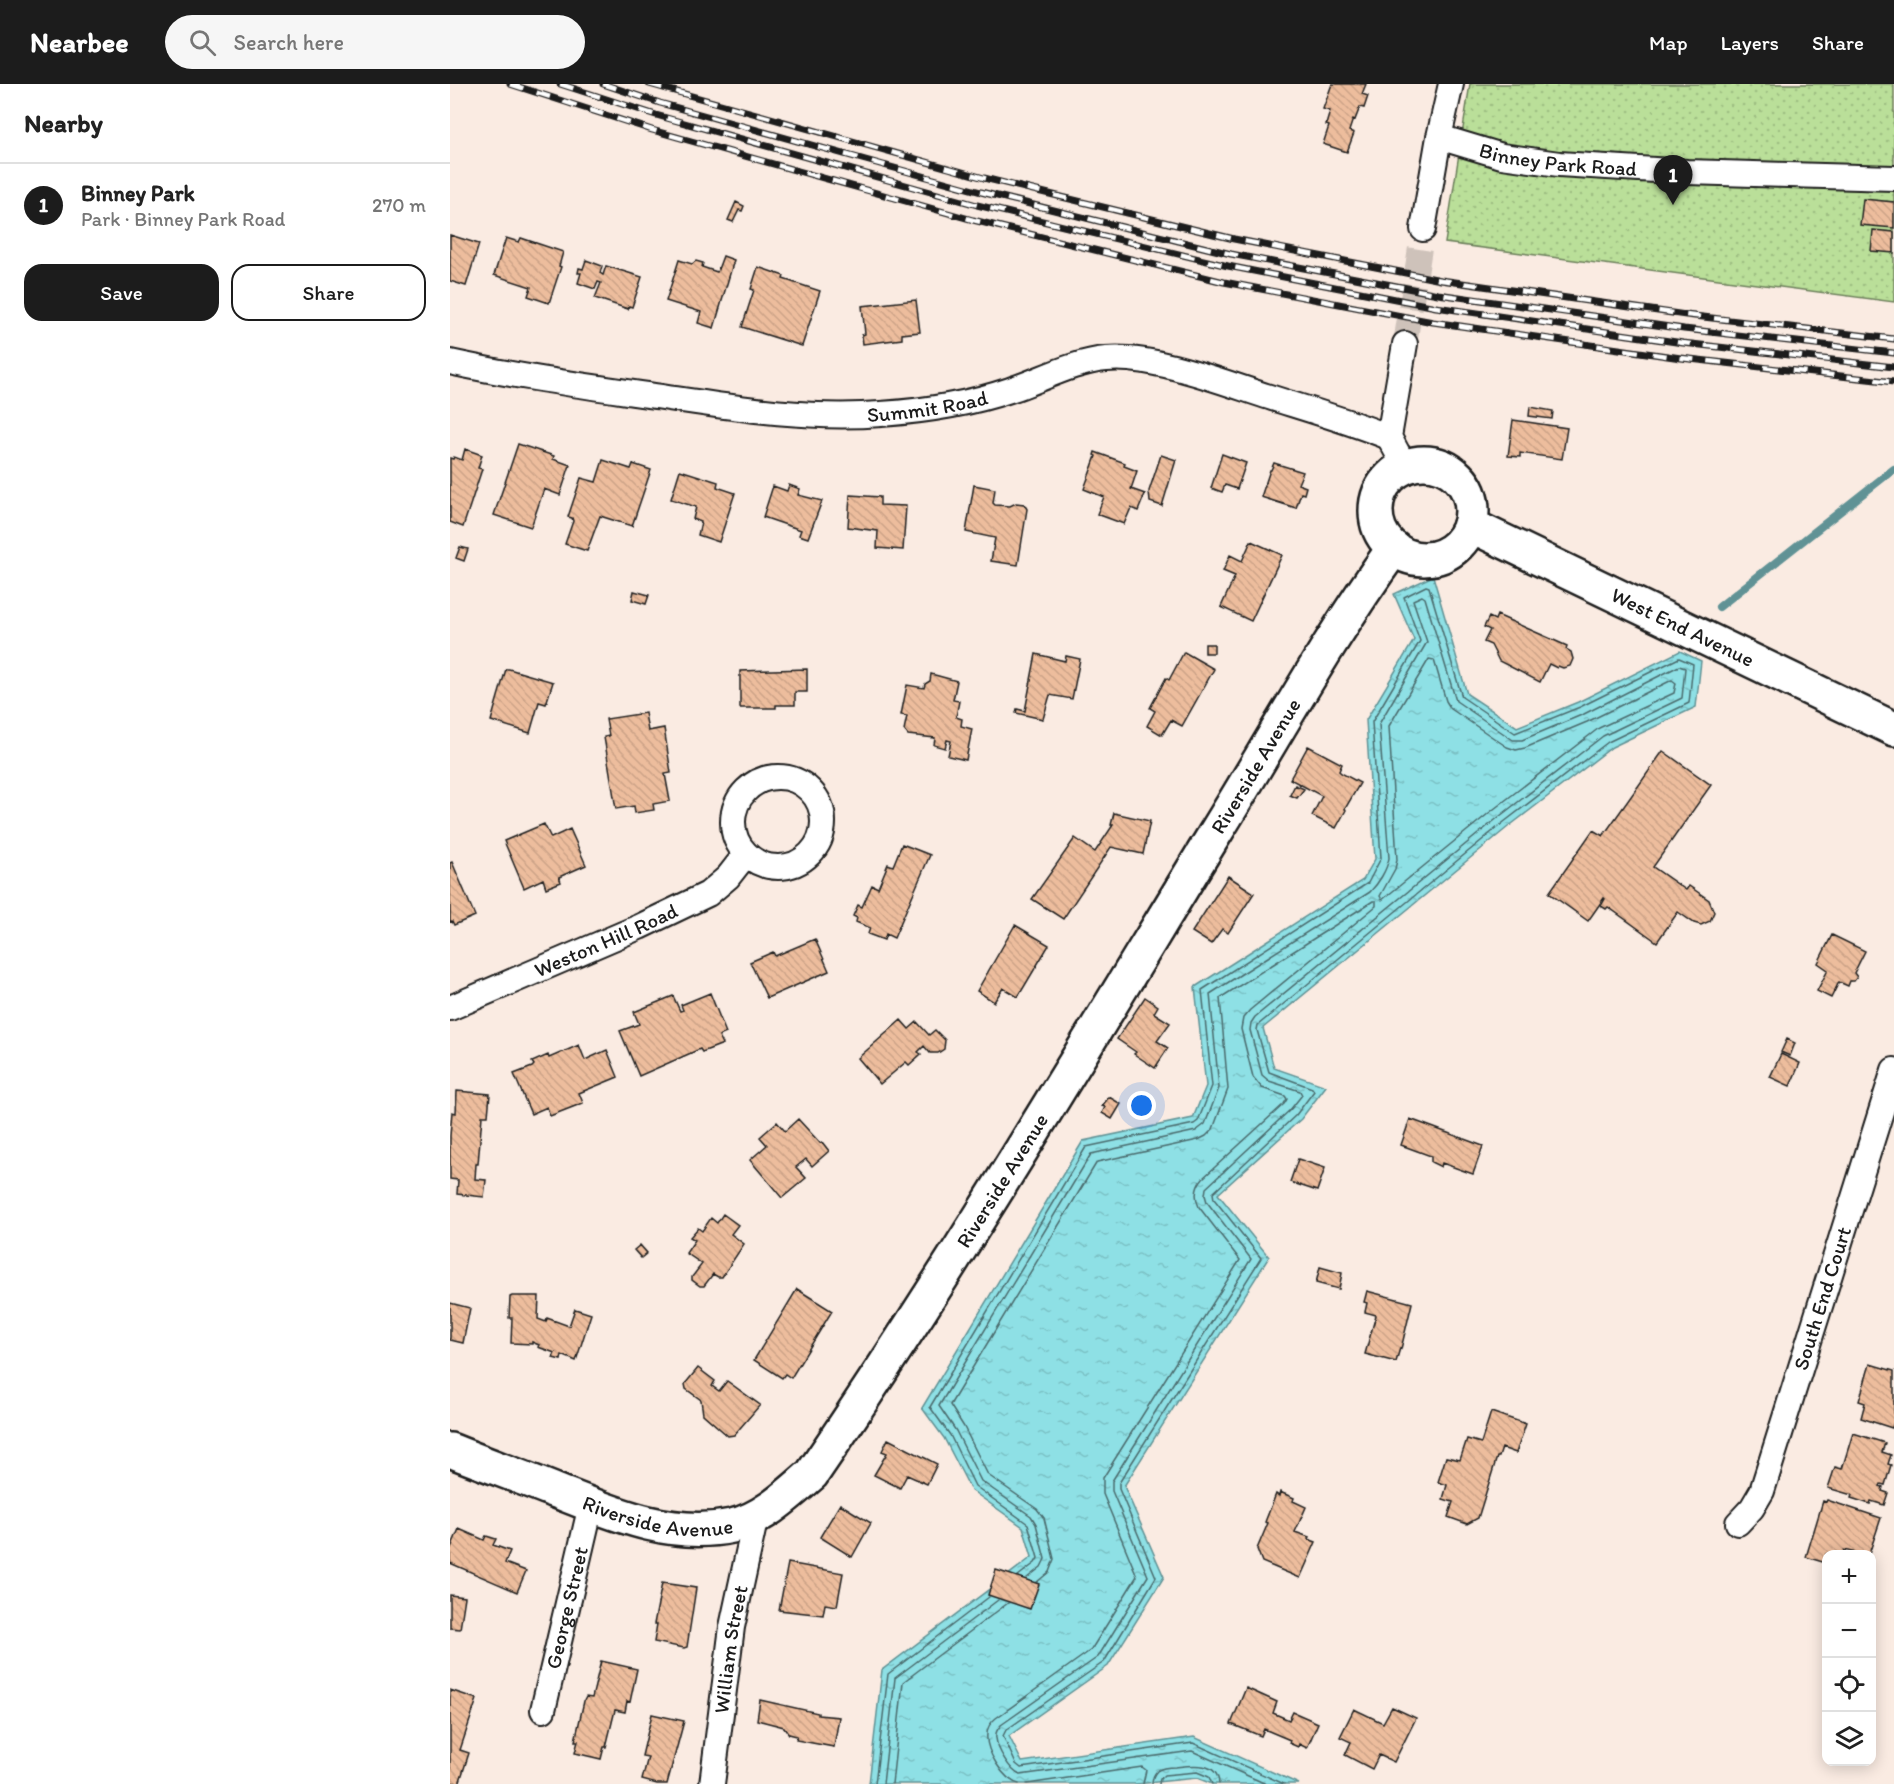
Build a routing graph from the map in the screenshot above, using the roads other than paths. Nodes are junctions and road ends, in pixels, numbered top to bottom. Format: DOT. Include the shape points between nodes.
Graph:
graph roads {
  1 [pos="1451,84"];
  2 [pos="1439,137"];
  3 [pos="1894,178"];
  4 [pos="1423,229"];
  5 [pos="1405,344"];
  6 [pos="450,362"];
  7 [pos="1389,437"];
  8 [pos="1405,467"];
  9 [pos="1470,525"];
  10 [pos="1394,548"];
  11 [pos="1894,729"];
  12 [pos="746,854"];
  13 [pos="450,1008"];
  14 [pos="1894,1070"];
  15 [pos="450,1450"];
  16 [pos="591,1505"];
  17 [pos="756,1516"];
  18 [pos="1738,1523"];
  19 [pos="543,1710"];
  20 [pos="712,1784"];
  1 -- 2 [label="street"];
  2 -- 3 [label="street, Binney Park Road" via="1502,156 1559,165"];
  2 -- 4 [label="street"];
  5 -- 7 [label="street"];
  6 -- 7 [label="street, Summit Road" via="722,406 811,415 881,414 958,404 1078,365 1131,359 1212,378"];
  7 -- 8 [label="street"];
  8 -- 9 [label="street" via="1429,464 1460,480 1471,501"];
  8 -- 10 [label="street" via="1389,480 1378,498 1376,512 1384,538"];
  9 -- 10 [label="street" via="1452,550 1438,557 1407,556"];
  9 -- 11 [label="street, West End Avenue"];
  10 -- 17 [label="street, Riverside Avenue" via="1357,598 1019,1155 843,1429 812,1474 784,1499"];
  12 -- 13 [label="street, Weston Hill Road" via="728,878 708,894"];
  14 -- 18 [label="street, South End Court" via="1762,1491"];
  15 -- 16 [label="street, Riverside Avenue"];
  16 -- 17 [label="street, Riverside Avenue" via="633,1519 694,1529 734,1525"];
  16 -- 19 [label="street, George Street"];
  17 -- 20 [label="street, William Street" via="732,1628"];
}
